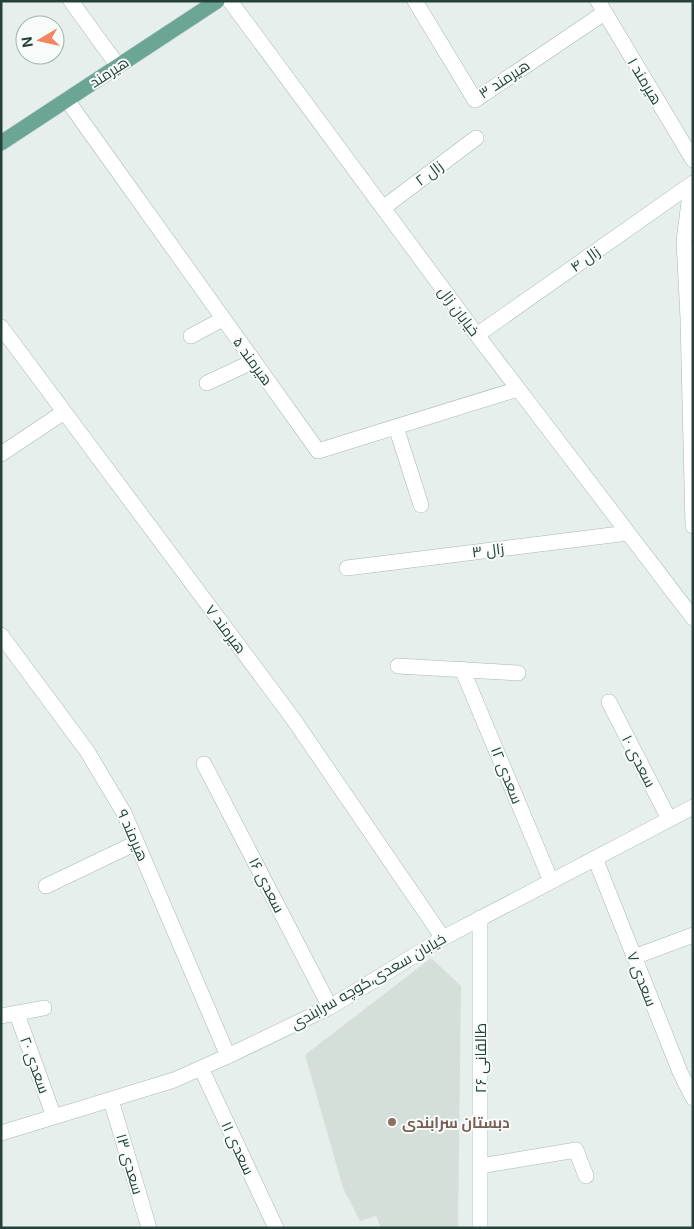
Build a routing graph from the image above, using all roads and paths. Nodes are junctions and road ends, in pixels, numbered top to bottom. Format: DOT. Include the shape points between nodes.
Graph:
graph roads {
  1 [pos="71,1"];
  2 [pos="217,1"];
  3 [pos="230,1"];
  4 [pos="415,1"];
  5 [pos="601,4"];
  6 [pos="118,66"];
  7 [pos="67,100"];
  8 [pos="476,138"];
  9 [pos="1,143"];
  10 [pos="693,160"];
  11 [pos="693,182"];
  12 [pos="693,194"];
  13 [pos="383,208"];
  14 [pos="223,319"];
  15 [pos="1,327"];
  16 [pos="477,335"];
  17 [pos="191,336"];
  18 [pos="254,361"];
  19 [pos="208,383"];
  20 [pos="518,389"];
  21 [pos="64,412"];
  22 [pos="396,427"];
  23 [pos="1,454"];
  24 [pos="421,505"];
  25 [pos="693,526"];
  26 [pos="628,533"];
  27 [pos="347,568"];
  28 [pos="693,618"];
  29 [pos="1,635"];
  30 [pos="398,666"];
  31 [pos="462,670"];
  32 [pos="518,673"];
  33 [pos="609,702"];
  34 [pos="204,764"];
  35 [pos="693,807"];
  36 [pos="670,819"];
  37 [pos="136,843"];
  38 [pos="596,858"];
  39 [pos="551,881"];
  40 [pos="46,886"];
  41 [pos="480,918"];
  42 [pos="693,935"];
  43 [pos="443,938"];
  44 [pos="634,957"];
  45 [pos="330,1006"];
  46 [pos="44,1008"];
  47 [pos="17,1014"];
  48 [pos="1,1016"];
  49 [pos="228,1056"];
  50 [pos="201,1068"];
  51 [pos="693,1098"];
  52 [pos="111,1100"];
  53 [pos="54,1117"];
  54 [pos="1,1133"];
  55 [pos="480,1166"];
  56 [pos="586,1176"];
  57 [pos="148,1228"];
  58 [pos="276,1228"];
  59 [pos="480,1228"];
  1 -- 6 [label="street"];
  2 -- 6 [label="main road, هیرمند"];
  3 -- 13 [label="street, خیابان زال"];
  4 -- 5 [label="street, هیرمند ۳" via="475,100"];
  5 -- 10 [label="street, هیرمند ۱"];
  6 -- 7 [label="main road, هیرمند"];
  7 -- 9 [label="main road, هیرمند"];
  7 -- 14 [label="street, هیرمند ۵"];
  8 -- 13 [label="street, زال ۲"];
  11 -- 16 [label="street, زال ۴"];
  12 -- 25 [label="street" via="688,202 684,241"];
  13 -- 16 [label="street, خیابان زال"];
  14 -- 17 [label="street"];
  14 -- 18 [label="street, هیرمند ۵"];
  15 -- 21 [label="street, هیرمند ٧"];
  16 -- 20 [label="street, خیابان زال"];
  18 -- 19 [label="street"];
  18 -- 22 [label="street, هیرمند ۵" via="318,451"];
  20 -- 22 [label="street, هیرمند ۵"];
  20 -- 26 [label="street, خیابان زال"];
  21 -- 23 [label="street"];
  21 -- 43 [label="street, هیرمند ٧" via="294,720"];
  22 -- 24 [label="street"];
  26 -- 27 [label="street, زال ۳"];
  26 -- 28 [label="street, خیابان زال"];
  29 -- 37 [label="street, هیرمند ٩" via="87,751 124,813"];
  30 -- 31 [label="street"];
  31 -- 32 [label="street"];
  31 -- 39 [label="street, سعدی ۱۲"];
  33 -- 36 [label="street, سعدی ۱۰"];
  34 -- 45 [label="street, سعدی ۱۶"];
  35 -- 36 [label="street, خیابان سعدی،کوچه سرابندی"];
  36 -- 38 [label="street, خیابان سعدی،کوچه سرابندی"];
  37 -- 40 [label="street"];
  37 -- 49 [label="street, هیرمند ٩"];
  38 -- 39 [label="street, خیابان سعدی،کوچه سرابندی"];
  38 -- 44 [label="street, سعدی ۷"];
  39 -- 41 [label="street, خیابان سعدی،کوچه سرابندی"];
  41 -- 43 [label="street, خیابان سعدی،کوچه سرابندی"];
  41 -- 55 [label="street, طالقانی ۲۶"];
  42 -- 44 [label="street"];
  43 -- 45 [label="street, خیابان سعدی،کوچه سرابندی"];
  44 -- 51 [label="street, سعدی ۷"];
  45 -- 49 [label="street, خیابان سعدی،کوچه سرابندی"];
  46 -- 47 [label="street"];
  47 -- 48 [label="street"];
  47 -- 53 [label="street, سعدی ۲۰"];
  49 -- 50 [label="street, خیابان سعدی،کوچه سرابندی"];
  50 -- 52 [label="street, خیابان سعدی،کوچه سرابندی"];
  50 -- 58 [label="street, سعدی ۱۱"];
  52 -- 53 [label="street, خیابان سعدی،کوچه سرابندی"];
  52 -- 57 [label="street, سعدی ۱۳"];
  53 -- 54 [label="street, خیابان سعدی،کوچه سرابندی"];
  55 -- 56 [label="street" via="576,1150"];
  55 -- 59 [label="street, طالقانی ۲۶"];
}
